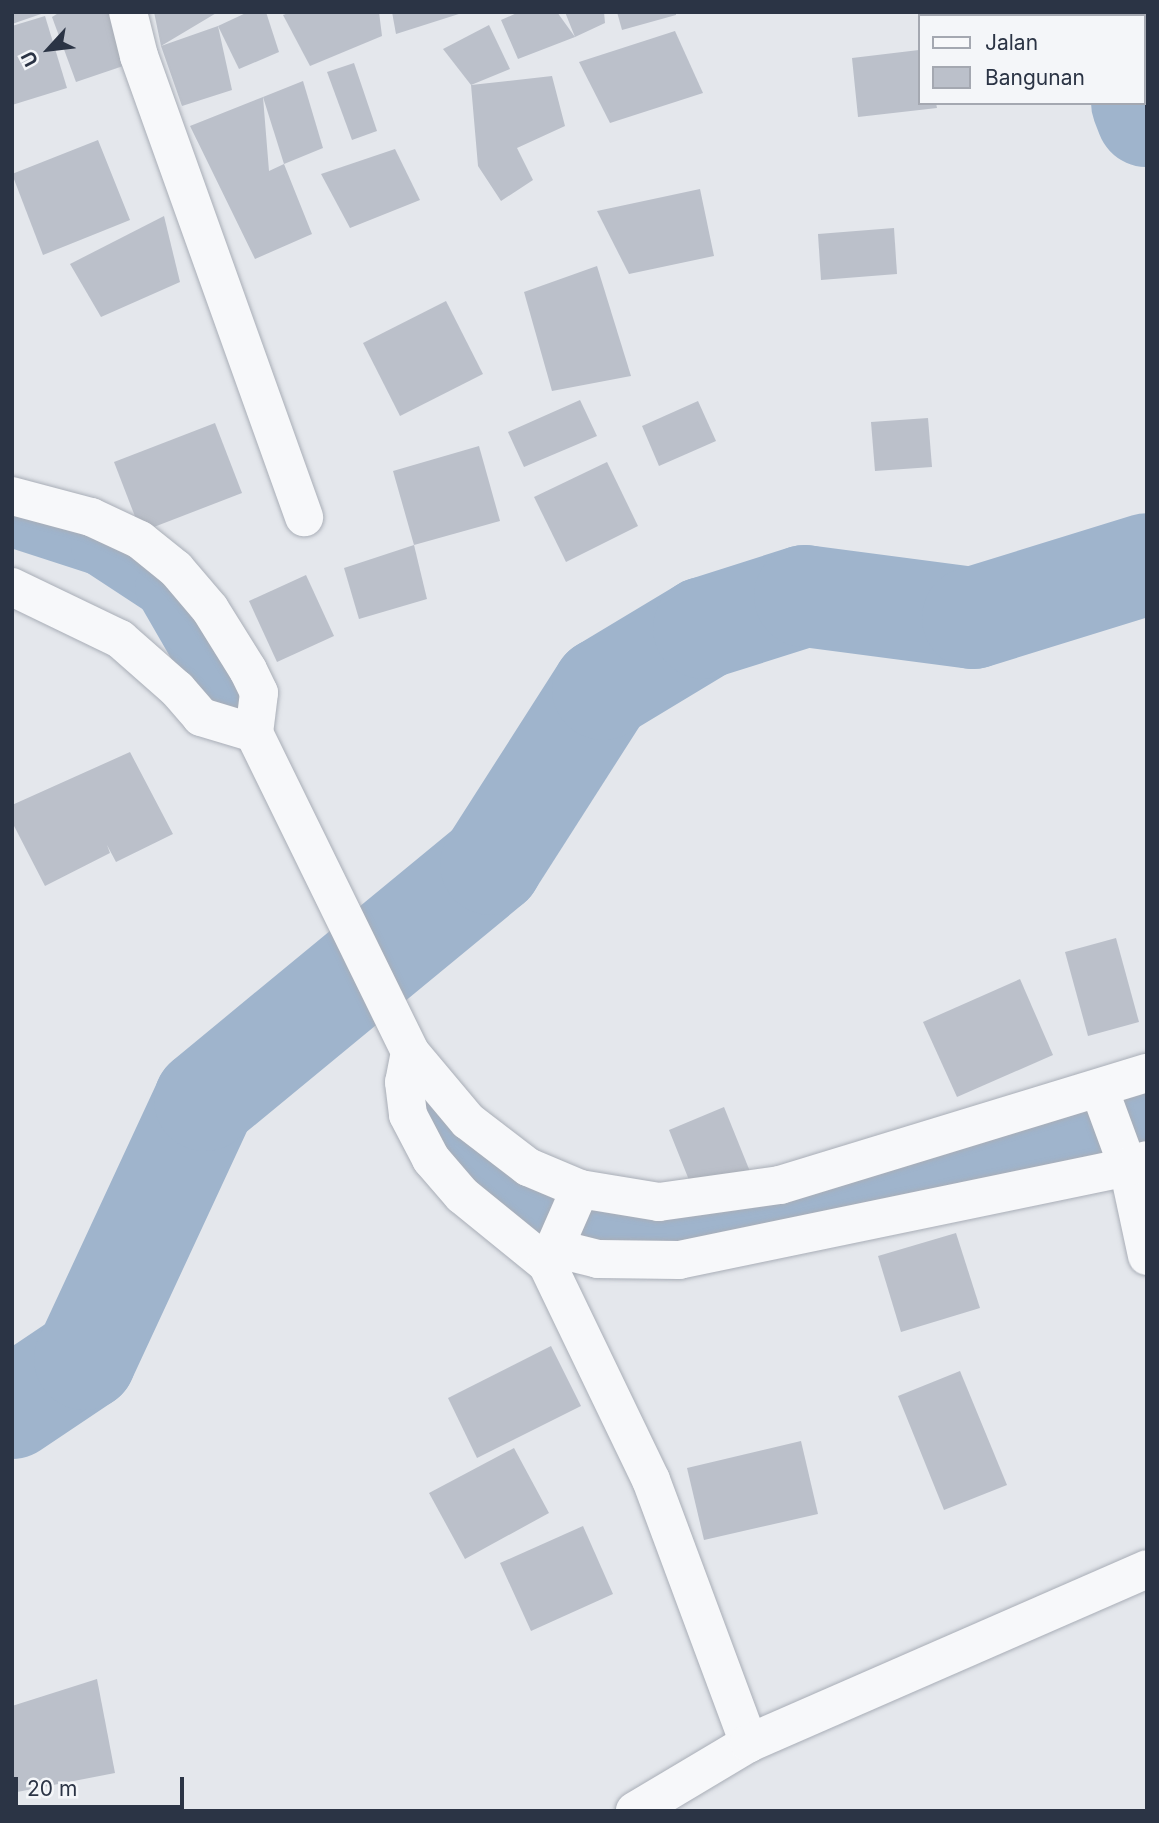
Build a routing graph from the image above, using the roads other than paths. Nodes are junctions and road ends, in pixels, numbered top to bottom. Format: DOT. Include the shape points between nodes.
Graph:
graph roads {
  1 [pos="128,12"];
  2 [pos="12,496"];
  3 [pos="304,517"];
  4 [pos="12,587"];
  5 [pos="258,742"];
  6 [pos="410,1052"];
  7 [pos="1147,1073"];
  8 [pos="1105,1101"];
  9 [pos="1133,1159"];
  10 [pos="563,1227"];
  11 [pos="1147,1256"];
  12 [pos="1147,1569"];
  13 [pos="749,1743"];
  14 [pos="635,1811"];
  1 -- 3 [label="street" via="139,56"];
  2 -- 5 [label="street" via="91,517 140,540 176,569 210,609 259,693"];
  4 -- 5 [label="street" via="120,639 201,716"];
  5 -- 6 [label="street"];
  6 -- 10 [label="street" via="468,1121 528,1167"];
  6 -- 10 [label="street" via="404,1082 408,1115 431,1159 462,1195"];
  7 -- 8 [label="street"];
  8 -- 9 [label="street"];
  8 -- 10 [label="street" via="780,1185 659,1202"];
  9 -- 10 [label="street" via="679,1260 598,1259"];
  9 -- 11 [label="street"];
  10 -- 13 [label="street"];
  12 -- 13 [label="street"];
  13 -- 14 [label="street"];
}
